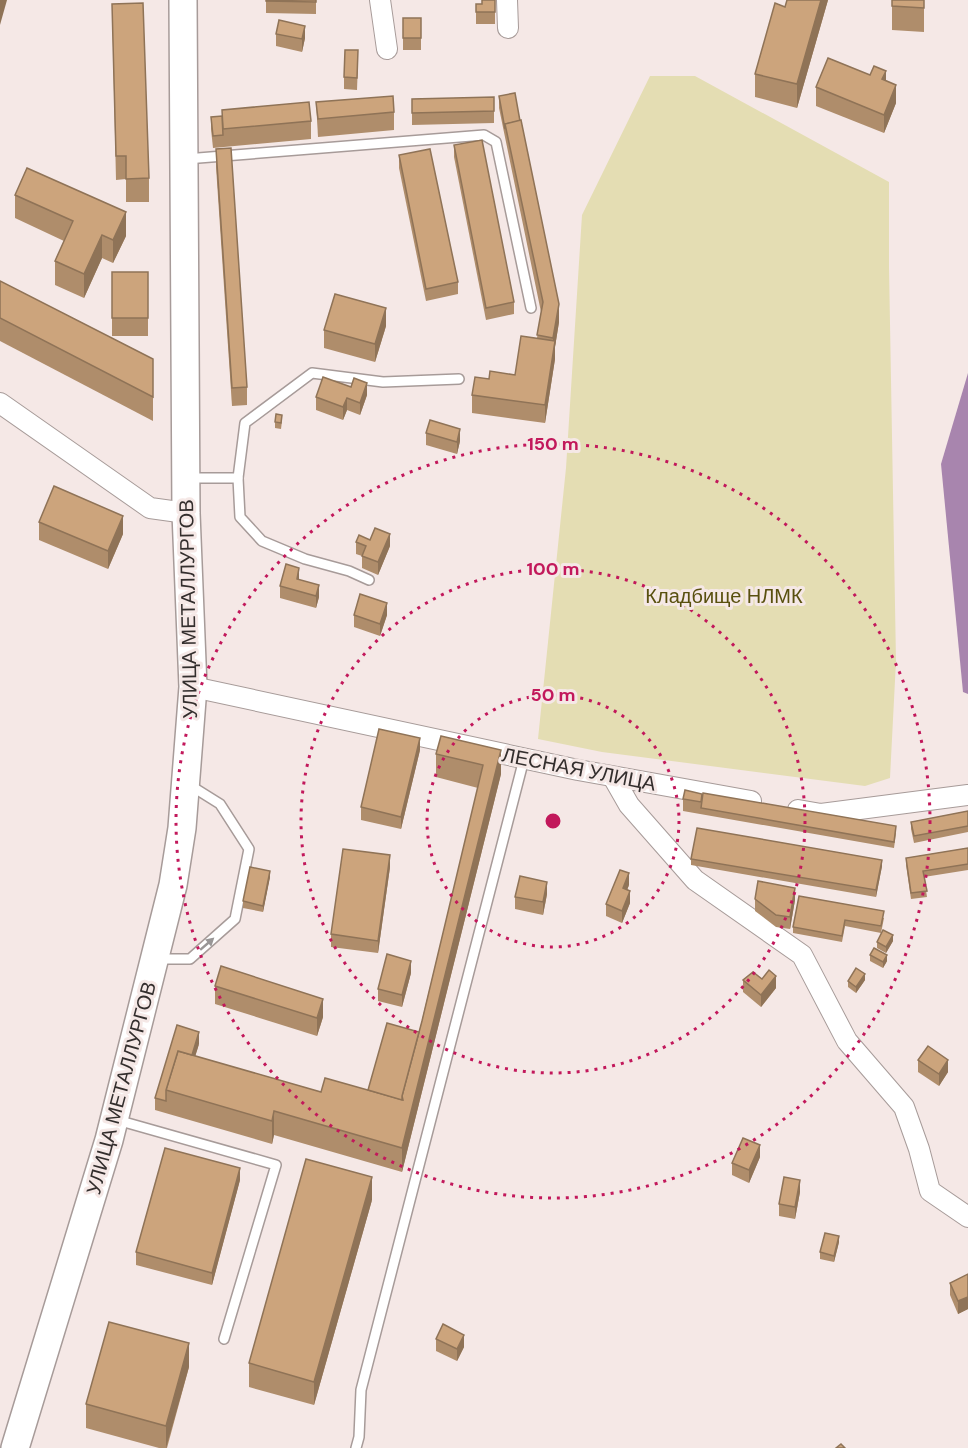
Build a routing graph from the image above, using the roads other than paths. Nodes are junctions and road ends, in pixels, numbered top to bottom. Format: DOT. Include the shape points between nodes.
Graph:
graph roads {
  1 [pos="183,0"];
  2 [pos="380,0"];
  3 [pos="507,0"];
  4 [pos="508,28"];
  5 [pos="387,49"];
  6 [pos="183,159"];
  7 [pos="531,308"];
  8 [pos="459,379"];
  9 [pos="0,403"];
  10 [pos="186,478"];
  11 [pos="238,478"];
  12 [pos="186,513"];
  13 [pos="369,580"];
  14 [pos="193,687"];
  15 [pos="524,759"];
  16 [pos="612,777"];
  17 [pos="185,782"];
  18 [pos="968,795"];
  19 [pos="155,960"];
  20 [pos="114,1119"];
  21 [pos="968,1217"];
  22 [pos="224,1339"];
  23 [pos="15,1448"];
  24 [pos="356,1448"];
  1 -- 6 [label="main road, УЛИЦА МЕТАЛЛУРГОВ"];
  2 -- 5 [label="street"];
  3 -- 4 [label="street"];
  6 -- 7 [label="lane" via="484,135 496,141"];
  6 -- 10 [label="main road, УЛИЦА МЕТАЛЛУРГОВ"];
  8 -- 11 [label="lane" via="383,382 312,373 245,423"];
  9 -- 12 [label="street" via="150,508"];
  10 -- 11 [label="lane"];
  10 -- 12 [label="main road, УЛИЦА МЕТАЛЛУРГОВ"];
  11 -- 13 [label="lane" via="240,517 262,541"];
  12 -- 14 [label="main road, УЛИЦА МЕТАЛЛУРГОВ"];
  14 -- 15 [label="street, ЛЕСНАЯ УЛИЦА"];
  14 -- 17 [label="main road, УЛИЦА МЕТАЛЛУРГОВ"];
  15 -- 16 [label="street, ЛЕСНАЯ УЛИЦА"];
  15 -- 24 [label="lane" via="361,1390"];
  16 -- 18 [label="street, ЛЕСНАЯ УЛИЦА" via="821,814"];
  16 -- 21 [label="street" via="629,805 695,880 802,955 847,1041 904,1107 930,1191"];
  17 -- 19 [label="main road, УЛИЦА МЕТАЛЛУРГОВ" via="173,885"];
  19 -- 17 [label="lane, one-way" via="190,959 236,919 249,849 220,804"];
  19 -- 20 [label="main road, УЛИЦА МЕТАЛЛУРГОВ"];
  20 -- 22 [label="lane" via="276,1165"];
  20 -- 23 [label="main road, УЛИЦА МЕТАЛЛУРГОВ"];
}
